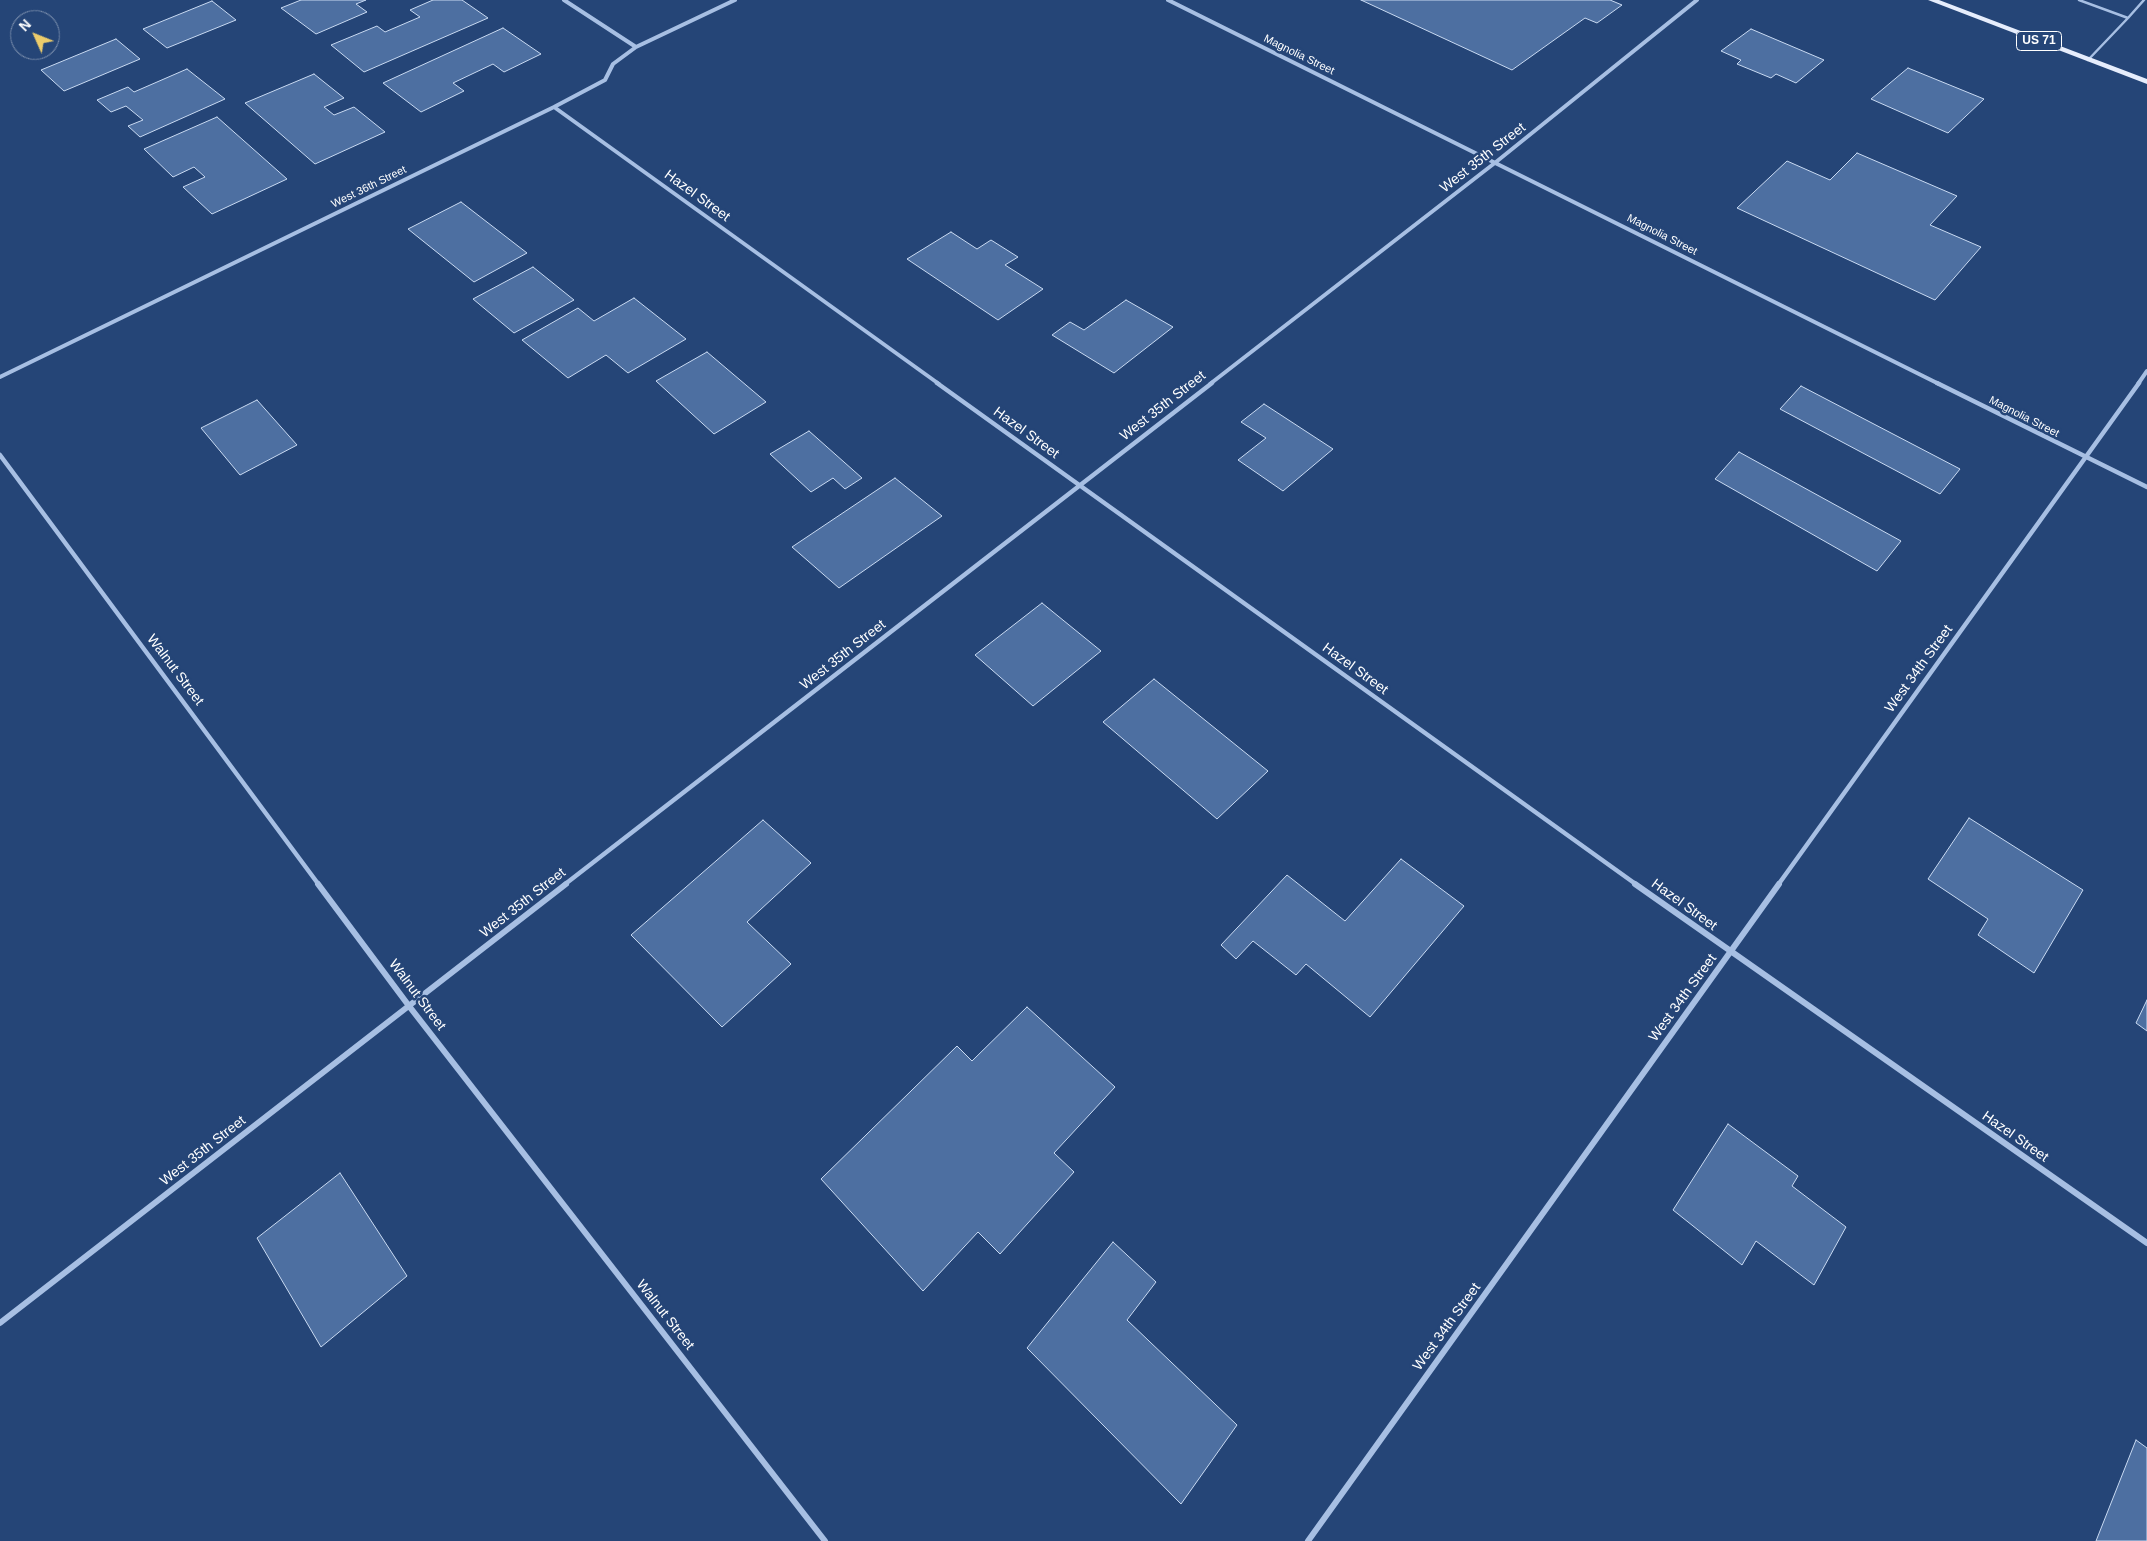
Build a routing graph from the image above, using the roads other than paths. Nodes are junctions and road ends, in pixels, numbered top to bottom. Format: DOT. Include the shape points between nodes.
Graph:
graph roads {
  1 [pos="564,0"];
  2 [pos="735,0"];
  3 [pos="1168,0"];
  4 [pos="1697,0"];
  5 [pos="1932,0"];
  6 [pos="2078,0"];
  7 [pos="2144,0"];
  8 [pos="2128,18"];
  9 [pos="636,47"];
  10 [pos="2088,60"];
  11 [pos="2147,82"];
  12 [pos="554,106"];
  13 [pos="1496,162"];
  14 [pos="2147,371"];
  15 [pos="0,377"];
  16 [pos="0,455"];
  17 [pos="2085,457"];
  18 [pos="1079,486"];
  19 [pos="2147,488"];
  20 [pos="1730,952"];
  21 [pos="409,1006"];
  22 [pos="2147,1243"];
  23 [pos="0,1323"];
  24 [pos="825,1541"];
  25 [pos="1308,1541"];
  1 -- 9 [label="street"];
  2 -- 9 [label="street, West 36th Street"];
  3 -- 13 [label="street, Magnolia Street"];
  4 -- 13 [label="street, West 35th Street"];
  5 -- 10 [label="main road, US 71"];
  6 -- 8 [label="lane"];
  7 -- 8 [label="lane"];
  8 -- 10 [label="lane"];
  9 -- 12 [label="street, West 36th Street" via="614,64 604,80"];
  10 -- 11 [label="main road, US 71"];
  12 -- 15 [label="street, West 36th Street"];
  12 -- 18 [label="street, Hazel Street"];
  13 -- 17 [label="street, Magnolia Street"];
  13 -- 18 [label="street, West 35th Street"];
  14 -- 17 [label="street, West 34th Street"];
  16 -- 21 [label="street, Walnut Street"];
  17 -- 19 [label="street, Magnolia Street"];
  17 -- 20 [label="street, West 34th Street"];
  18 -- 20 [label="street, Hazel Street"];
  18 -- 21 [label="street, West 35th Street"];
  20 -- 22 [label="street, Hazel Street"];
  20 -- 25 [label="street, West 34th Street"];
  21 -- 23 [label="street, West 35th Street"];
  21 -- 24 [label="street, Walnut Street"];
}
